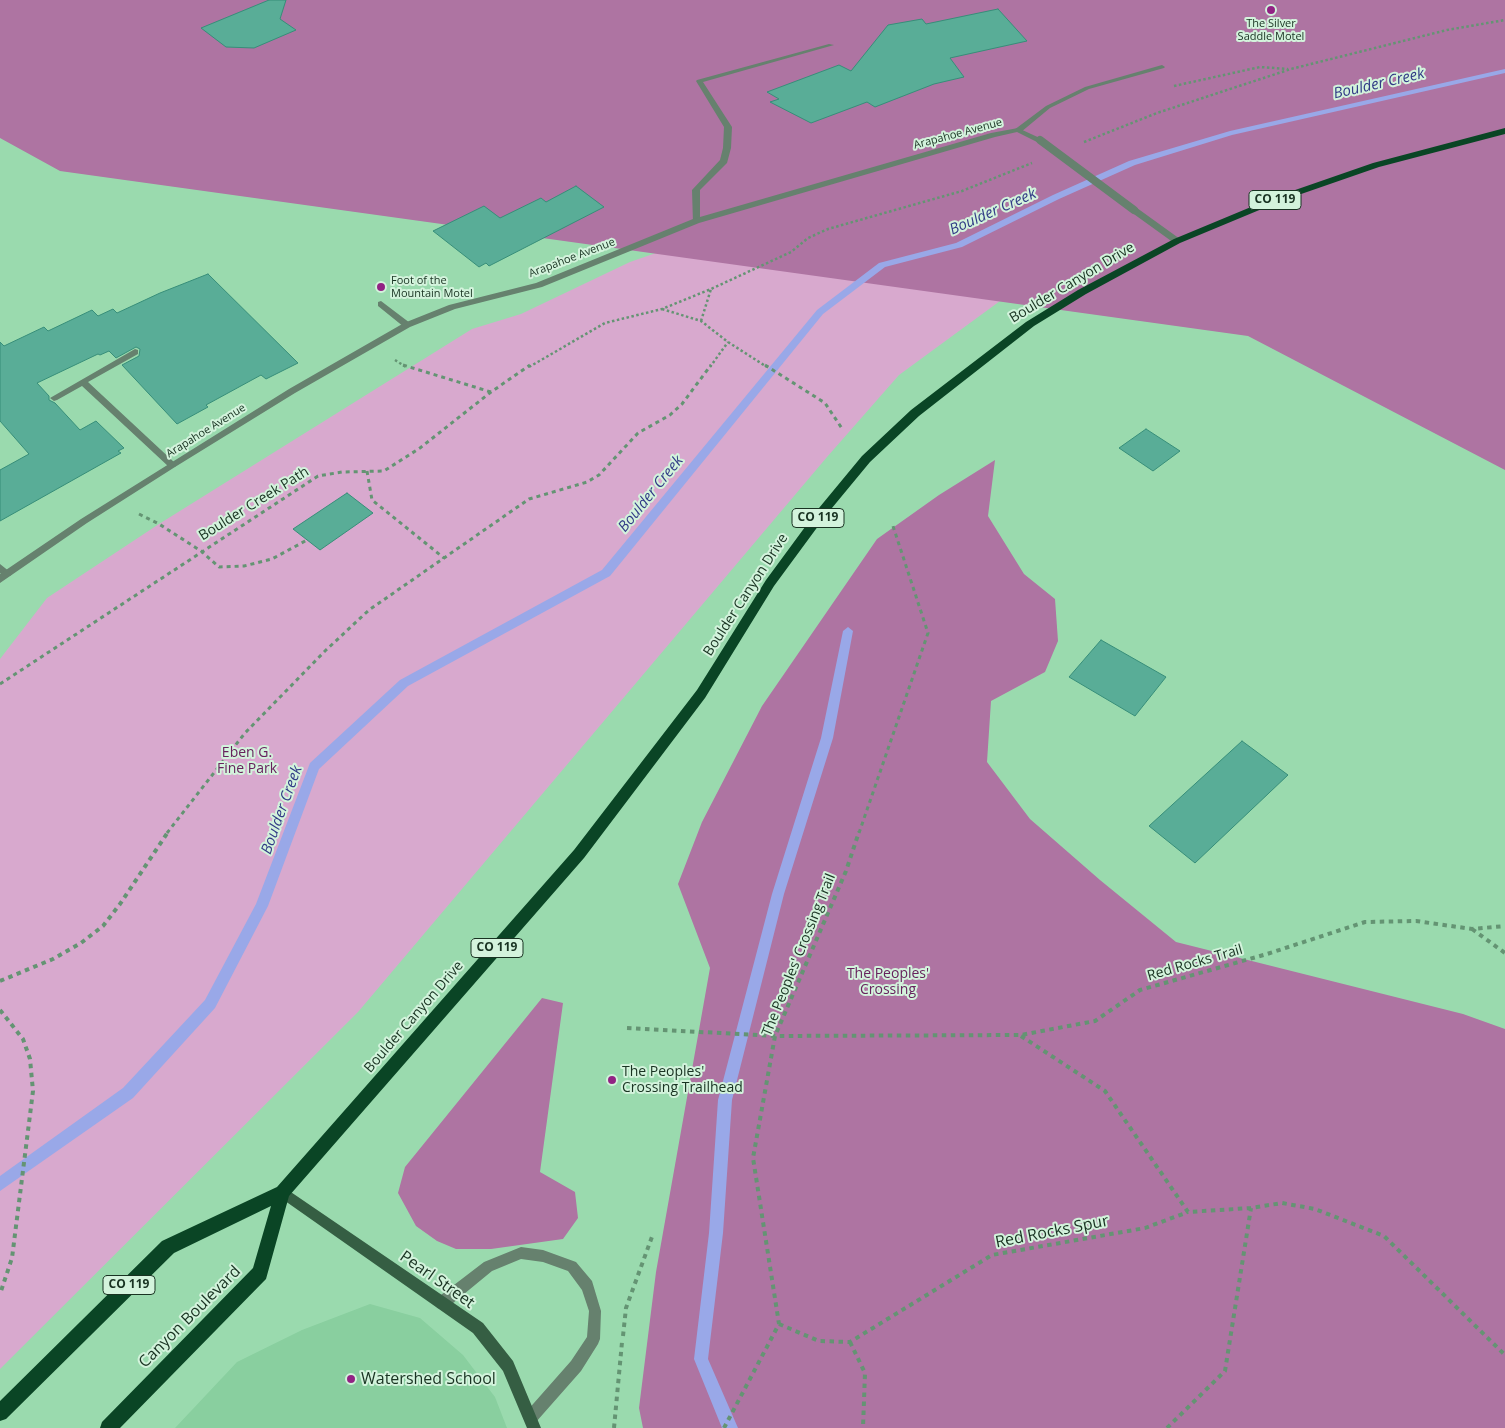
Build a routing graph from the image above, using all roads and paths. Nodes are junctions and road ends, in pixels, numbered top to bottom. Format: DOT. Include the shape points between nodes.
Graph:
graph roads {
  1 [pos="831,45"];
  2 [pos="1162,67"];
  3 [pos="1018,130"];
  4 [pos="1505,130"];
  5 [pos="696,221"];
  6 [pos="1176,241"];
  7 [pos="712,289"];
  8 [pos="381,304"];
  9 [pos="701,321"];
  10 [pos="407,325"];
  11 [pos="728,342"];
  12 [pos="135,352"];
  13 [pos="404,366"];
  14 [pos="83,382"];
  15 [pos="491,392"];
  16 [pos="54,398"];
  17 [pos="843,430"];
  18 [pos="172,465"];
  19 [pos="367,471"];
  20 [pos="114,502"];
  21 [pos="892,523"];
  22 [pos="307,540"];
  23 [pos="201,551"];
  24 [pos="444,558"];
  25 [pos="2,573"];
  26 [pos="0,684"];
  27 [pos="1505,926"];
  28 [pos="1472,929"];
  29 [pos="1505,953"];
  30 [pos="0,981"];
  31 [pos="0,1010"];
  32 [pos="627,1028"];
  33 [pos="1021,1035"];
  34 [pos="775,1036"];
  35 [pos="282,1192"];
  36 [pos="1251,1208"];
  37 [pos="1188,1212"];
  38 [pos="653,1234"];
  39 [pos="0,1294"];
  40 [pos="442,1303"];
  41 [pos="779,1324"];
  42 [pos="850,1342"];
  43 [pos="1505,1355"];
  44 [pos="0,1413"];
  45 [pos="532,1422"];
  46 [pos="108,1428"];
  47 [pos="614,1428"];
  48 [pos="724,1428"];
  49 [pos="863,1428"];
  50 [pos="1167,1428"];
  1 -- 5 [label="street" via="699,81 728,127 724,161 696,190"];
  2 -- 3 [label="street" via="1087,88 1048,107"];
  3 -- 5 [label="street, Arapahoe Avenue"];
  3 -- 6 [label="street, Arapahoe Avenue, bridge" via="1040,140"];
  4 -- 6 [label="main road, Boulder Canyon Drive / CO 119" via="1367,168 1278,199"];
  5 -- 10 [label="street, Arapahoe Avenue" via="539,285 452,307"];
  6 -- 35 [label="main road, Boulder Canyon Drive / CO 119" via="1030,324 915,413 866,459 770,582 701,694 579,854"];
  7 -- 9 [label="path"];
  8 -- 10 [label="street"];
  9 -- 11 [label="path"];
  9 -- 15 [label="path, Boulder Creek Path" via="662,309 606,323 534,363"];
  10 -- 18 [label="street, Arapahoe Avenue"];
  11 -- 17 [label="path" via="825,403"];
  11 -- 24 [label="path" via="682,404 670,415 638,433 599,475 587,482 529,499"];
  12 -- 14 [label="street"];
  13 -- 15 [label="path"];
  14 -- 16 [label="street"];
  14 -- 18 [label="street"];
  15 -- 19 [label="path, Boulder Creek Path" via="398,463 384,471"];
  18 -- 20 [label="street, Arapahoe Avenue"];
  19 -- 23 [label="path, Boulder Creek Path" via="318,476"];
  19 -- 24 [label="path" via="372,500"];
  20 -- 23 [label="path" via="159,524"];
  20 -- 25 [label="street, Arapahoe Avenue"];
  21 -- 34 [label="path, The Peoples' Crossing Trail" via="928,633 846,871"];
  22 -- 23 [label="path" via="272,559 244,566 219,567"];
  23 -- 26 [label="path, Boulder Creek Path"];
  24 -- 30 [label="path" via="370,610 245,733 167,833 103,926 53,959"];
  27 -- 28 [label="path, Red Rocks Trail"];
  28 -- 29 [label="path"];
  28 -- 33 [label="path, Red Rocks Trail" via="1416,921 1365,922 1140,990 1095,1022"];
  31 -- 39 [label="path" via="23,1039 30,1059 33,1091 12,1258"];
  32 -- 34 [label="path, Red Rocks Trail"];
  33 -- 34 [label="path, Red Rocks Trail"];
  33 -- 37 [label="path" via="1105,1091"];
  34 -- 41 [label="path, The Peoples' Crossing Trail" via="753,1158"];
  35 -- 40 [label="street, Pearl Street"];
  35 -- 44 [label="main road, CO 119" via="168,1247"];
  35 -- 46 [label="main road, Canyon Boulevard / CO 119" via="260,1273"];
  36 -- 37 [label="path, Red Rocks Spur"];
  36 -- 43 [label="path, Red Rocks Spur" via="1282,1203 1315,1209 1384,1236"];
  36 -- 50 [label="path" via="1224,1371"];
  37 -- 42 [label="path, Red Rocks Spur" via="1145,1228 992,1255"];
  38 -- 47 [label="path" via="626,1308"];
  40 -- 45 [label="street, Pearl Street" via="478,1328 508,1366"];
  40 -- 45 [label="street" via="488,1266 521,1253 543,1256 572,1266 587,1286 595,1311 593,1339"];
  41 -- 42 [label="path" via="820,1341"];
  41 -- 48 [label="path"];
  42 -- 49 [label="path" via="865,1373"];
}
